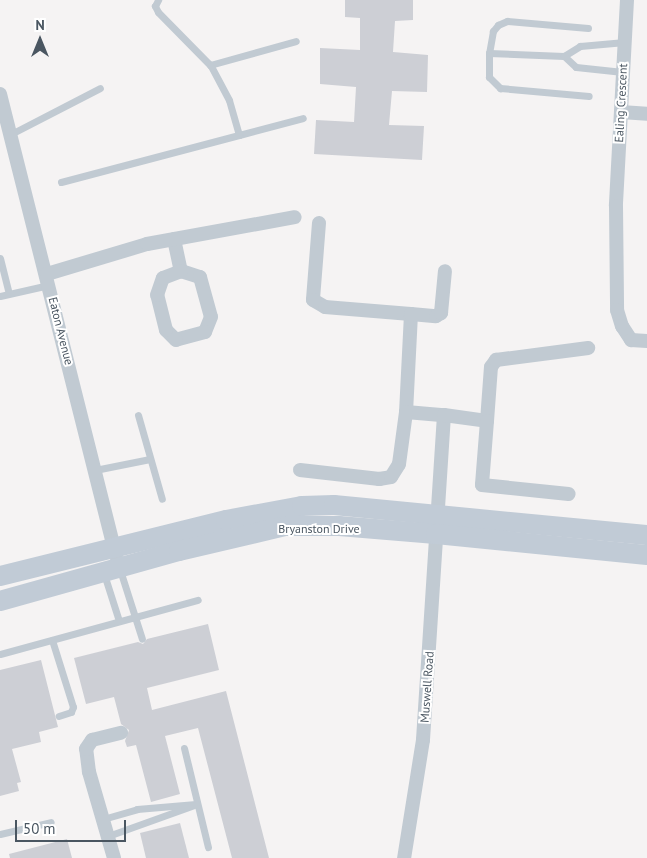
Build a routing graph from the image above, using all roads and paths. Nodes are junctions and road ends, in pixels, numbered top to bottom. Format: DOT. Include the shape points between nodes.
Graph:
graph roads {
  1 [pos="158,0"];
  2 [pos="628,0"];
  3 [pos="588,28"];
  4 [pos="296,41"];
  5 [pos="625,42"];
  6 [pos="488,53"];
  7 [pos="564,56"];
  8 [pos="210,65"];
  9 [pos="623,72"];
  10 [pos="100,88"];
  11 [pos="0,94"];
  12 [pos="589,96"];
  13 [pos="620,112"];
  14 [pos="647,114"];
  15 [pos="303,118"];
  16 [pos="10,134"];
  17 [pos="239,134"];
  18 [pos="61,182"];
  19 [pos="295,217"];
  20 [pos="319,223"];
  21 [pos="174,239"];
  22 [pos="0,258"];
  23 [pos="181,271"];
  24 [pos="445,271"];
  25 [pos="48,279"];
  26 [pos="9,293"];
  27 [pos="0,296"];
  28 [pos="412,314"];
  29 [pos="647,341"];
  30 [pos="588,348"];
  31 [pos="406,412"];
  32 [pos="138,415"];
  33 [pos="444,415"];
  34 [pos="487,421"];
  35 [pos="150,459"];
  36 [pos="95,470"];
  37 [pos="300,470"];
  38 [pos="569,494"];
  39 [pos="162,500"];
  40 [pos="437,524"];
  41 [pos="647,535"];
  42 [pos="114,548"];
  43 [pos="647,555"];
  44 [pos="112,570"];
  45 [pos="0,576"];
  46 [pos="198,600"];
  47 [pos="0,601"];
  48 [pos="135,616"];
  49 [pos="119,621"];
  50 [pos="142,639"];
  51 [pos="52,640"];
  52 [pos="0,654"];
  53 [pos="59,716"];
  54 [pos="121,733"];
  55 [pos="184,748"];
  56 [pos="196,804"];
  57 [pos="103,819"];
  58 [pos="51,822"];
  59 [pos="0,834"];
  60 [pos="108,836"];
  61 [pos="208,847"];
  62 [pos="114,858"];
  63 [pos="404,858"];
  1 -- 8 [label="lane" via="155,6 158,12"];
  2 -- 5 [label="street, Ealing Crescent"];
  3 -- 6 [label="lane" via="507,21 493,30"];
  4 -- 8 [label="lane"];
  5 -- 7 [label="lane" via="580,46"];
  5 -- 9 [label="street, Ealing Crescent"];
  6 -- 7 [label="lane"];
  6 -- 12 [label="lane" via="488,77 500,88"];
  7 -- 9 [label="lane" via="576,68"];
  8 -- 17 [label="lane" via="229,100"];
  9 -- 13 [label="street, Ealing Crescent"];
  10 -- 16 [label="lane"];
  11 -- 16 [label="street, Eaton Avenue"];
  13 -- 14 [label="street"];
  13 -- 29 [label="street, Ealing Crescent" via="616,206 618,318 631,340"];
  15 -- 17 [label="lane"];
  16 -- 25 [label="street, Eaton Avenue"];
  17 -- 18 [label="lane"];
  19 -- 21 [label="street"];
  20 -- 28 [label="street" via="312,292 315,303 325,307"];
  21 -- 23 [label="street"];
  21 -- 25 [label="street"];
  22 -- 26 [label="lane"];
  23 -- 23 [label="street" via="200,277 211,317 205,332 176,340 166,330 157,295 164,278"];
  24 -- 28 [label="street" via="441,313 436,316"];
  25 -- 26 [label="lane"];
  25 -- 36 [label="street, Eaton Avenue"];
  26 -- 27 [label="lane"];
  28 -- 31 [label="street"];
  30 -- 34 [label="street" via="494,362"];
  31 -- 33 [label="street"];
  31 -- 37 [label="street" via="400,464 391,477 379,479"];
  32 -- 35 [label="lane"];
  33 -- 34 [label="street"];
  33 -- 40 [label="street, Muswell Road"];
  34 -- 38 [label="street" via="482,485"];
  35 -- 36 [label="lane"];
  35 -- 39 [label="lane"];
  36 -- 42 [label="street, Eaton Avenue"];
  40 -- 41 [label="main road, Bryanston Drive"];
  40 -- 42 [label="main road, Bryanston Drive" via="334,505 302,506"];
  40 -- 43 [label="main road, Bryanston Drive"];
  40 -- 44 [label="main road, Bryanston Drive" via="286,526 243,534"];
  40 -- 63 [label="street, Muswell Road" via="423,740"];
  42 -- 44 [label="street, Eaton Avenue"];
  42 -- 45 [label="main road, Bryanston Drive"];
  44 -- 47 [label="main road, Bryanston Drive"];
  44 -- 48 [label="lane"];
  44 -- 49 [label="lane"];
  46 -- 48 [label="lane"];
  48 -- 49 [label="lane"];
  48 -- 50 [label="lane"];
  49 -- 51 [label="lane"];
  51 -- 52 [label="lane"];
  51 -- 53 [label="lane" via="73,707 71,712"];
  54 -- 57 [label="street" via="87,743 89,772"];
  55 -- 56 [label="lane"];
  56 -- 57 [label="lane" via="137,809"];
  56 -- 60 [label="lane"];
  56 -- 61 [label="lane"];
  57 -- 60 [label="street"];
  58 -- 59 [label="lane"];
  60 -- 62 [label="street"];
}
